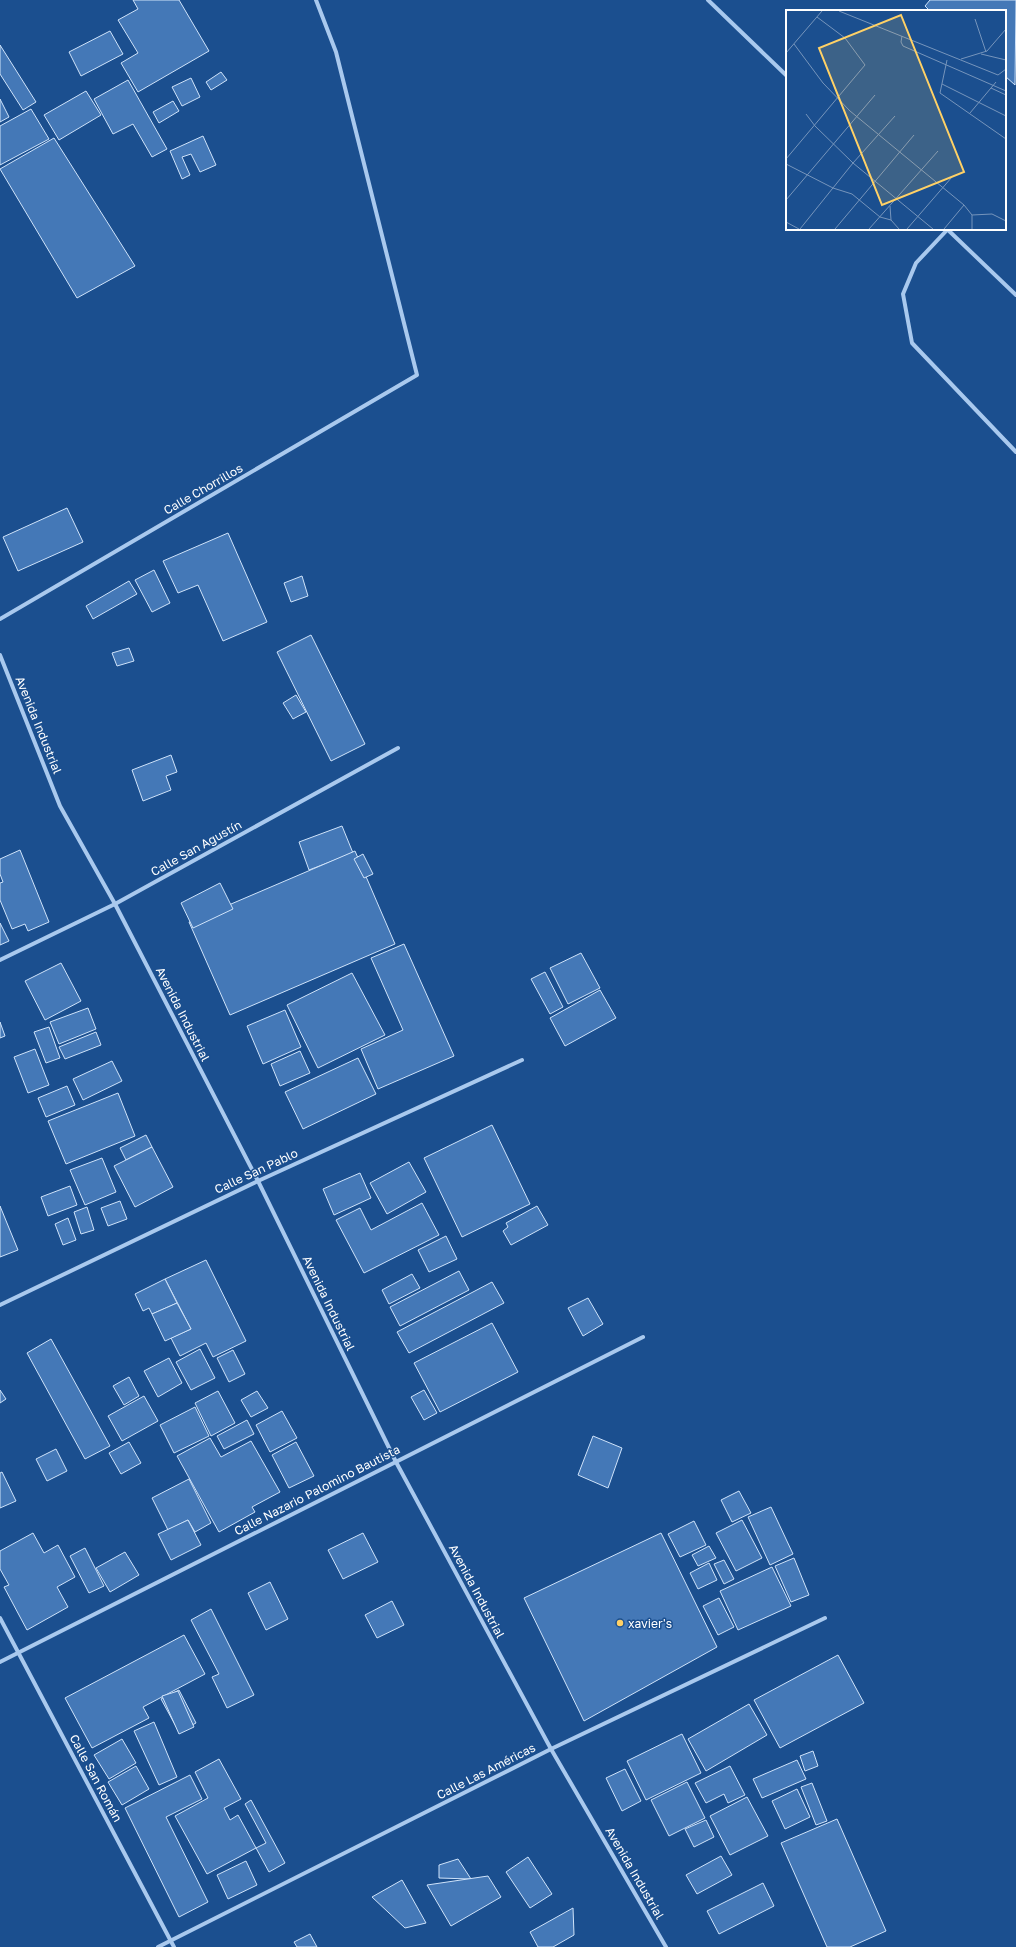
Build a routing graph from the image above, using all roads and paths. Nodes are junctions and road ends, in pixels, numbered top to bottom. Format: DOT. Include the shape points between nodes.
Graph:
graph roads {
  1 [pos="316,0"];
  2 [pos="708,0"];
  3 [pos="786,75"];
  4 [pos="946,230"];
  5 [pos="948,230"];
  6 [pos="1016,295"];
  7 [pos="1016,452"];
  8 [pos="0,619"];
  9 [pos="0,655"];
  10 [pos="398,748"];
  11 [pos="115,904"];
  12 [pos="0,960"];
  13 [pos="522,1060"];
  14 [pos="258,1181"];
  15 [pos="0,1305"];
  16 [pos="643,1337"];
  17 [pos="396,1462"];
  18 [pos="0,1618"];
  19 [pos="825,1618"];
  20 [pos="18,1652"];
  21 [pos="0,1662"];
  22 [pos="551,1749"];
  23 [pos="170,1941"];
  24 [pos="158,1947"];
  25 [pos="174,1947"];
  26 [pos="666,1947"];
  1 -- 8 [label="street, Calle Chorrillos" via="336,52 417,375"];
  2 -- 3 [label="street"];
  4 -- 7 [label="street" via="916,263 903,294 912,343"];
  5 -- 6 [label="street"];
  9 -- 11 [label="street, Avenida Industrial" via="60,806"];
  10 -- 11 [label="street, Calle San Agustín"];
  11 -- 12 [label="street, Calle San Agustín"];
  11 -- 14 [label="street, Avenida Industrial"];
  13 -- 14 [label="street, Calle San Pablo"];
  14 -- 15 [label="street, Calle San Pablo"];
  14 -- 17 [label="street, Avenida Industrial"];
  16 -- 17 [label="street, Calle Nazario Palomino Bautista"];
  17 -- 20 [label="street, Calle Nazario Palomino Bautista"];
  17 -- 22 [label="street, Avenida Industrial"];
  18 -- 20 [label="street, Calle San Román"];
  19 -- 22 [label="street, Calle Las Américas"];
  20 -- 21 [label="street, Calle Nazario Palomino Bautista"];
  20 -- 23 [label="street, Calle San Román"];
  22 -- 23 [label="street, Calle Las Américas"];
  22 -- 26 [label="street, Avenida Industrial"];
  23 -- 24 [label="street, Calle Las Américas"];
  23 -- 25 [label="street, Calle San Román"];
}
